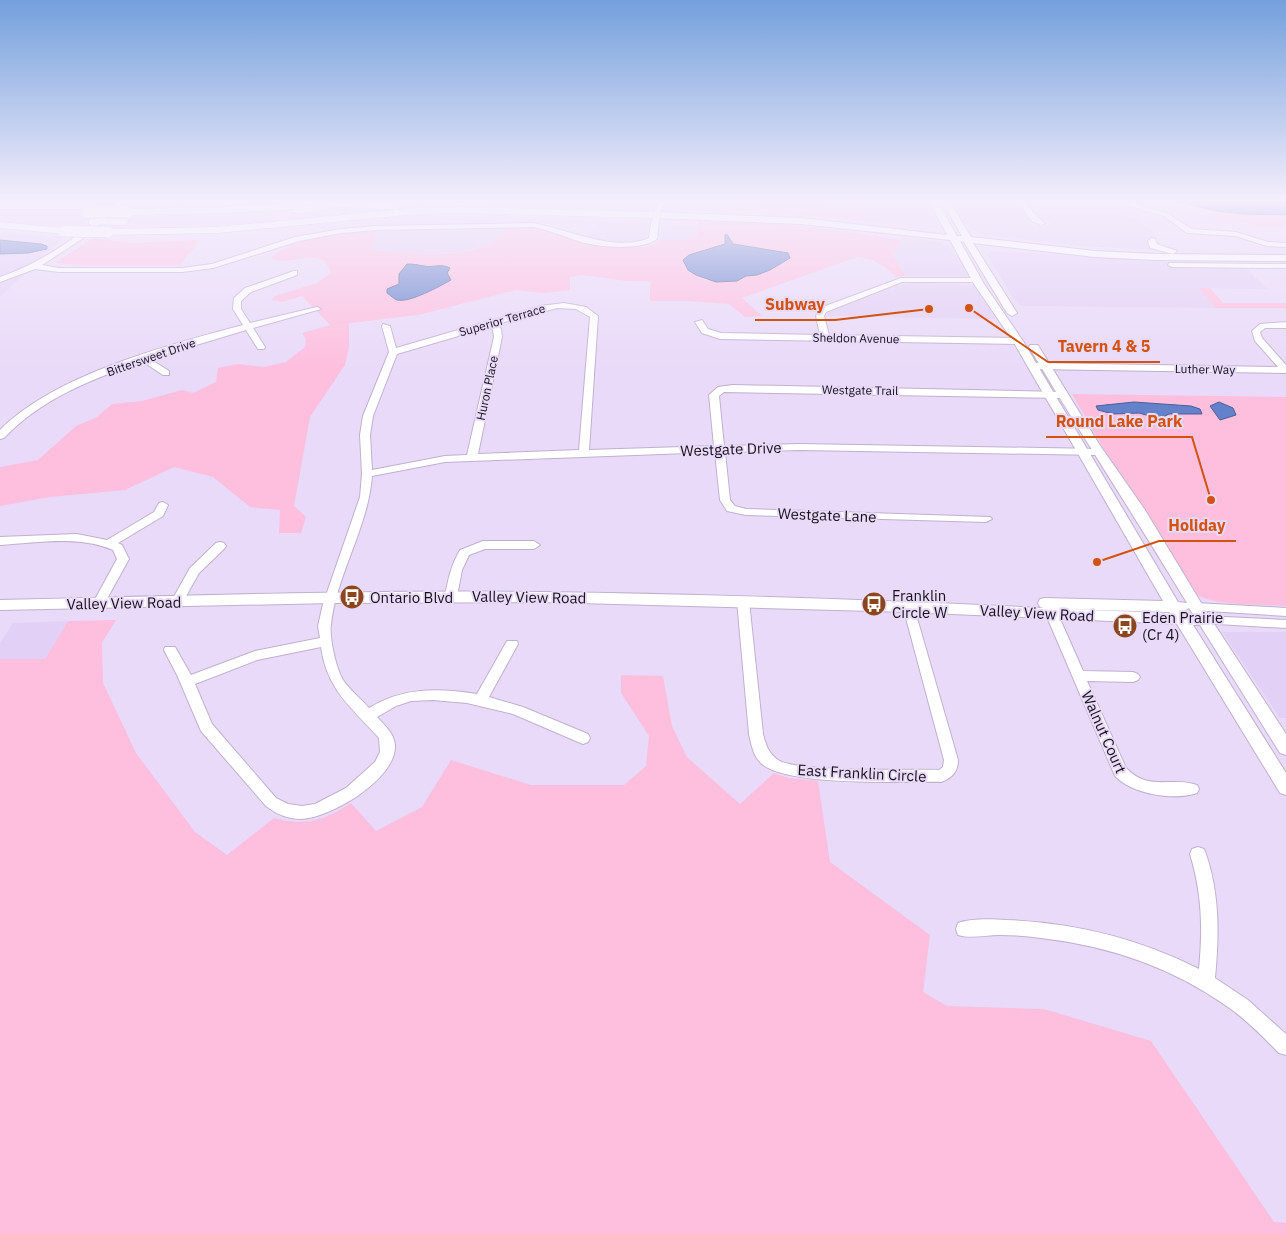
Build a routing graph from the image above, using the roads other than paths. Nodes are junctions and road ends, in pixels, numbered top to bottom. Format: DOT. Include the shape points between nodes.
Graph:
graph roads {
  1 [pos="51,257"];
  2 [pos="244,257"];
  3 [pos="964,257"];
  4 [pos="977,257"];
  5 [pos="981,257"];
  6 [pos="1173,257"];
  7 [pos="1286,258"];
  8 [pos="1172,265"];
  9 [pos="33,266"];
  10 [pos="982,266"];
  11 [pos="1286,266"];
  12 [pos="294,273"];
  13 [pos="0,280"];
  14 [pos="977,280"];
  15 [pos="317,309"];
  16 [pos="699,322"];
  17 [pos="490,323"];
  18 [pos="1286,325"];
  19 [pos="386,326"];
  20 [pos="248,327"];
  21 [pos="825,337"];
  22 [pos="1018,341"];
  23 [pos="261,347"];
  24 [pos="393,352"];
  25 [pos="143,358"];
  26 [pos="1040,366"];
  27 [pos="1286,370"];
  28 [pos="166,373"];
  29 [pos="1056,394"];
  30 [pos="0,436"];
  31 [pos="719,449"];
  32 [pos="1082,451"];
  33 [pos="1098,452"];
  34 [pos="584,453"];
  35 [pos="472,457"];
  36 [pos="367,474"];
  37 [pos="163,505"];
  38 [pos="986,519"];
  39 [pos="0,541"];
  40 [pos="110,543"];
  41 [pos="534,545"];
  42 [pos="220,546"];
  43 [pos="451,596"];
  44 [pos="332,598"];
  45 [pos="743,601"];
  46 [pos="177,602"];
  47 [pos="99,603"];
  48 [pos="0,605"];
  49 [pos="908,607"];
  50 [pos="1049,609"];
  51 [pos="1286,612"];
  52 [pos="1178,614"];
  53 [pos="1200,614"];
  54 [pos="1286,624"];
  55 [pos="325,642"];
  56 [pos="512,644"];
  57 [pos="170,650"];
  58 [pos="1079,676"];
  59 [pos="1133,677"];
  60 [pos="187,682"];
  61 [pos="481,699"];
  62 [pos="368,716"];
  63 [pos="583,738"];
  64 [pos="1286,748"];
  65 [pos="1286,788"];
  66 [pos="1192,789"];
  67 [pos="1198,854"];
  68 [pos="964,929"];
  69 [pos="1206,982"];
  70 [pos="1286,1046"];
  1 -- 9 [label="street"];
  2 -- 9 [label="street" via="187,270 58,270"];
  3 -- 14 [label="main road"];
  4 -- 10 [label="main road"];
  5 -- 10 [label="main road"];
  6 -- 7 [label="main road"];
  8 -- 11 [label="street"];
  9 -- 13 [label="street"];
  10 -- 26 [label="main road"];
  12 -- 20 [label="street" via="253,288 239,297 237,309"];
  14 -- 21 [label="street" via="915,279 882,286 823,310 820,316"];
  14 -- 22 [label="main road"];
  15 -- 20 [label="street, Bittersweet Drive"];
  16 -- 21 [label="street, Sheldon Avenue" via="704,331 714,335"];
  17 -- 24 [label="street, Superior Terrace"];
  17 -- 34 [label="street, Superior Terrace" via="561,305 578,306 594,316"];
  17 -- 35 [label="street, Huron Place" via="497,330 498,337"];
  18 -- 27 [label="street" via="1263,326 1256,331 1258,339"];
  19 -- 24 [label="street"];
  20 -- 23 [label="street"];
  20 -- 25 [label="street, Bittersweet Drive"];
  21 -- 22 [label="street, Sheldon Avenue"];
  22 -- 26 [label="main road"];
  24 -- 36 [label="street" via="368,416 365,435"];
  25 -- 28 [label="street"];
  25 -- 30 [label="street, Bittersweet Drive" via="50,396 20,416"];
  26 -- 27 [label="street, Luther Way"];
  26 -- 29 [label="main road"];
  29 -- 31 [label="street, Westgate Trail" via="727,388 717,392 713,398"];
  29 -- 32 [label="main road"];
  29 -- 33 [label="main road"];
  31 -- 32 [label="street, Westgate Drive" via="816,447"];
  31 -- 34 [label="street, Westgate Drive"];
  31 -- 38 [label="street, Westgate Lane" via="726,504 738,511"];
  32 -- 33 [label="street, Westgate Drive"];
  32 -- 52 [label="main road"];
  33 -- 53 [label="main road" via="1138,510"];
  34 -- 35 [label="street, Westgate Drive"];
  35 -- 36 [label="street, Westgate Drive" via="437,460"];
  36 -- 44 [label="street" via="365,497"];
  37 -- 40 [label="street" via="159,514"];
  39 -- 40 [label="street" via="71,539"];
  40 -- 47 [label="street" via="118,548 123,559"];
  41 -- 43 [label="street" via="483,545 464,553 456,570"];
  42 -- 46 [label="street" via="194,571"];
  43 -- 44 [label="main road, Valley View Road"];
  43 -- 45 [label="main road, Valley View Road"];
  44 -- 46 [label="main road, Valley View Road"];
  44 -- 55 [label="street" via="324,626"];
  45 -- 49 [label="main road, Valley View Road"];
  45 -- 49 [label="street, East Franklin Circle" via="756,734 765,758 776,766 812,773 941,776 952,767 951,760"];
  46 -- 47 [label="main road, Valley View Road"];
  47 -- 48 [label="main road, Valley View Road"];
  49 -- 50 [label="main road, Valley View Road"];
  50 -- 52 [label="main road, Valley View Road"];
  50 -- 58 [label="street, Walnut Court"];
  51 -- 53 [label="street, Valley View Road"];
  52 -- 53 [label="main road, Valley View Road"];
  52 -- 65 [label="main road"];
  53 -- 54 [label="street, Valley View Road"];
  53 -- 64 [label="main road"];
  55 -- 60 [label="street" via="255,656"];
  55 -- 62 [label="street" via="338,683"];
  56 -- 61 [label="street"];
  57 -- 60 [label="street"];
  58 -- 59 [label="street, Walnut Court"];
  58 -- 66 [label="street, Walnut Court" via="1124,778 1138,787"];
  60 -- 62 [label="street" via="206,727 215,739 271,802 293,812 322,809 379,768 389,746 386,736"];
  61 -- 62 [label="street" via="442,695 408,697"];
  61 -- 63 [label="street" via="518,710"];
  67 -- 69 [label="street" via="1211,901"];
  68 -- 69 [label="street" via="1024,928 1064,932 1153,955"];
  69 -- 70 [label="street" via="1236,1002"];
}
